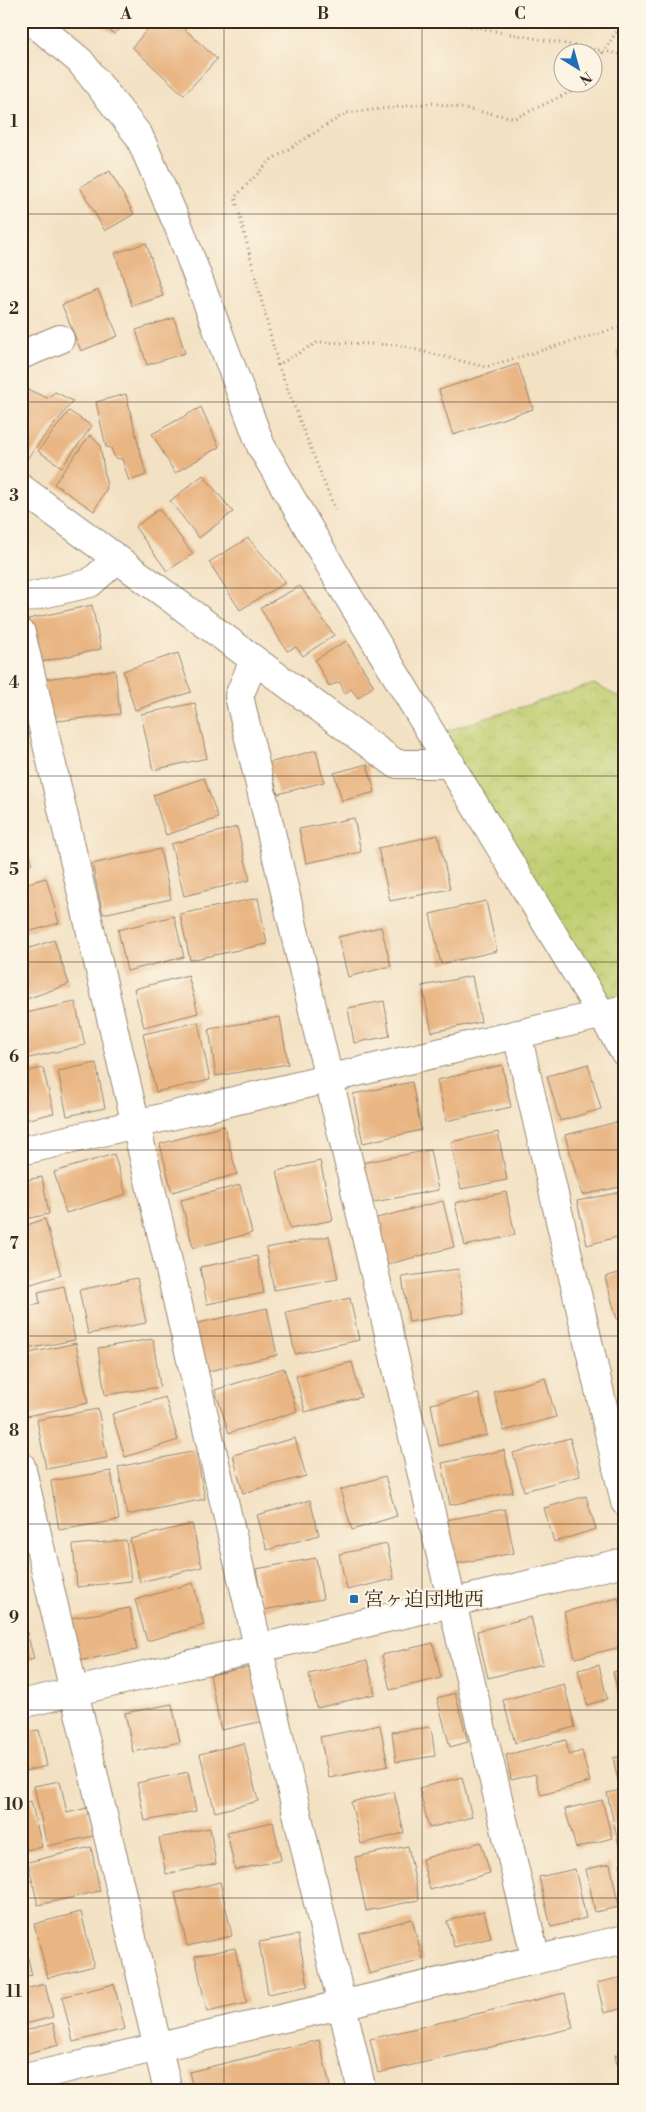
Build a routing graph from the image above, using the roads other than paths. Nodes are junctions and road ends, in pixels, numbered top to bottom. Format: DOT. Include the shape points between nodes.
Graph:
graph roads {
  1 [pos="32,21"];
  2 [pos="60,339"];
  3 [pos="21,355"];
  4 [pos="21,488"];
  5 [pos="117,559"];
  6 [pos="21,599"];
  7 [pos="21,633"];
  8 [pos="254,660"];
  9 [pos="451,764"];
  10 [pos="613,1012"];
  11 [pos="517,1034"];
  12 [pos="625,1053"];
  13 [pos="328,1079"];
  14 [pos="136,1124"];
  15 [pos="21,1151"];
  16 [pos="21,1466"];
  17 [pos="625,1502"];
  18 [pos="625,1562"];
  19 [pos="452,1603"];
  20 [pos="258,1648"];
  21 [pos="74,1692"];
  22 [pos="21,1704"];
  23 [pos="625,1939"];
  24 [pos="536,1960"];
  25 [pos="342,2004"];
  26 [pos="158,2047"];
  27 [pos="21,2079"];
  28 [pos="168,2091"];
  29 [pos="362,2091"];
  1 -- 9 [label="street" via="80,61 139,136 180,230 261,446 344,591"];
  2 -- 3 [label="street"];
  4 -- 5 [label="street"];
  5 -- 6 [label="street" via="90,583"];
  5 -- 8 [label="street"];
  7 -- 14 [label="street"];
  8 -- 9 [label="street" via="396,764"];
  8 -- 13 [label="street" via="239,696"];
  9 -- 10 [label="street"];
  10 -- 11 [label="street"];
  10 -- 12 [label="street"];
  11 -- 13 [label="street"];
  11 -- 17 [label="street"];
  13 -- 14 [label="street"];
  13 -- 19 [label="street"];
  14 -- 15 [label="street"];
  14 -- 20 [label="street"];
  16 -- 21 [label="street"];
  18 -- 19 [label="street"];
  19 -- 20 [label="street"];
  19 -- 24 [label="street"];
  20 -- 21 [label="street"];
  20 -- 25 [label="street"];
  21 -- 22 [label="street"];
  21 -- 26 [label="street"];
  23 -- 24 [label="street"];
  24 -- 25 [label="street"];
  25 -- 26 [label="street"];
  25 -- 29 [label="street"];
  26 -- 27 [label="street"];
  26 -- 28 [label="street"];
}
